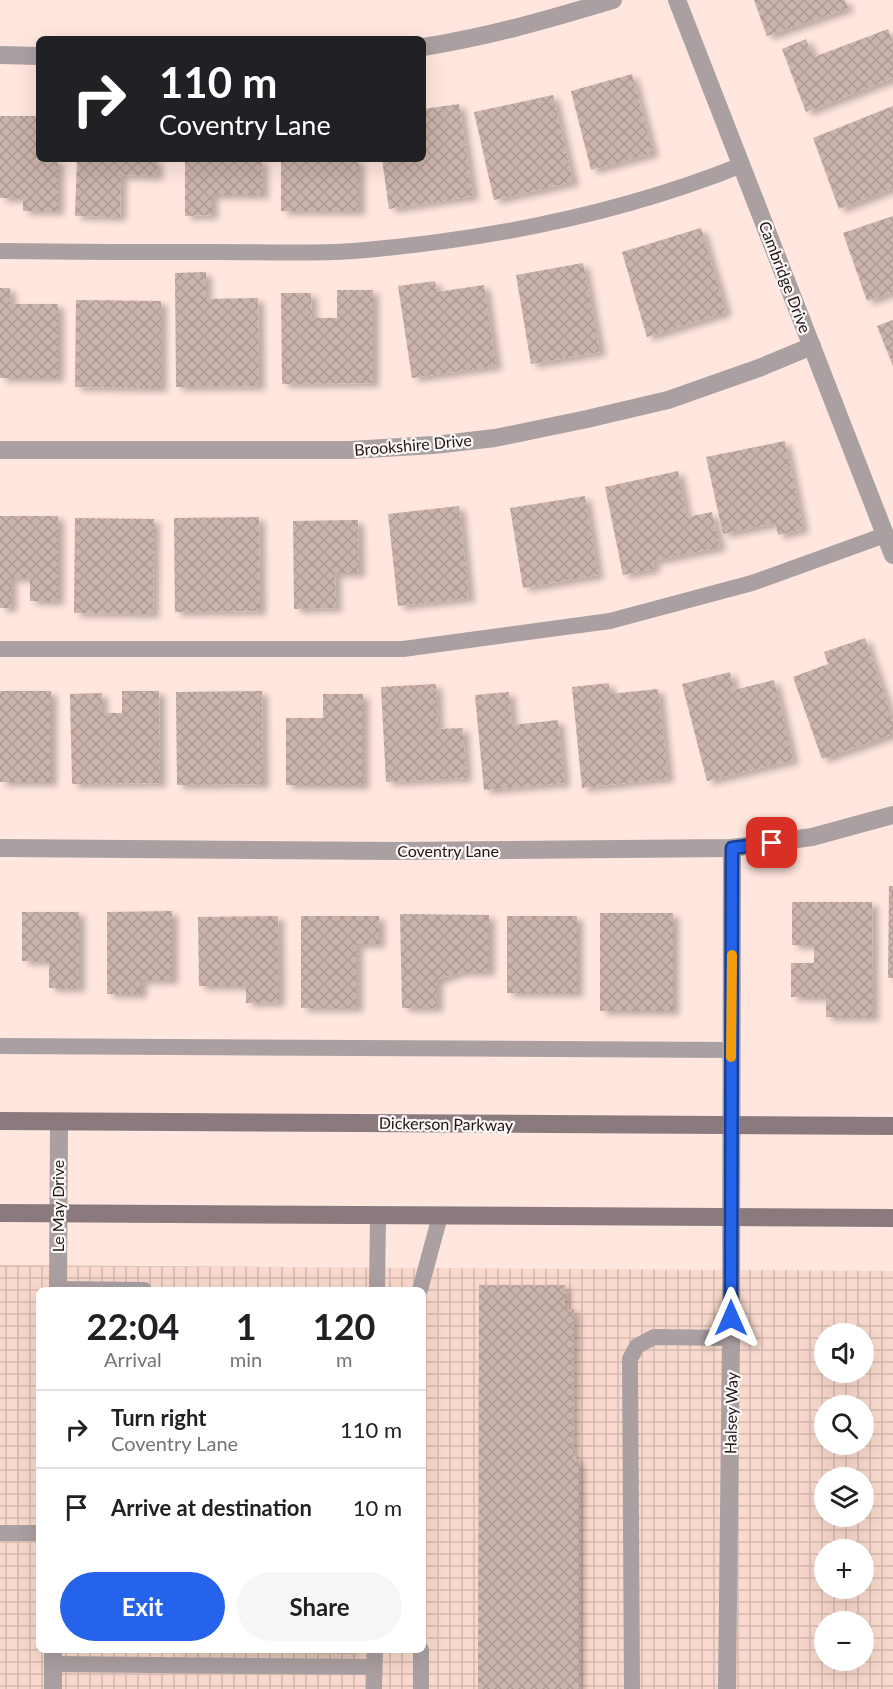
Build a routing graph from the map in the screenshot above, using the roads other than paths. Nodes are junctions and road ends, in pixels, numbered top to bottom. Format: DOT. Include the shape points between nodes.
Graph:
graph roads {
  1 [pos="613,0"];
  2 [pos="678,0"];
  3 [pos="426,46"];
  4 [pos="0,55"];
  5 [pos="36,56"];
  6 [pos="742,165"];
  7 [pos="0,251"];
  8 [pos="812,346"];
  9 [pos="0,450"];
  10 [pos="885,535"];
  11 [pos="893,555"];
  12 [pos="0,650"];
  13 [pos="893,815"];
  14 [pos="0,848"];
  15 [pos="732,848"];
  16 [pos="0,1046"];
  17 [pos="731,1050"];
  18 [pos="0,1121"];
  19 [pos="59,1122"];
  20 [pos="732,1125"];
  21 [pos="893,1126"];
  22 [pos="0,1213"];
  23 [pos="58,1214"];
  24 [pos="378,1216"];
  25 [pos="440,1216"];
  26 [pos="732,1218"];
  27 [pos="893,1218"];
  28 [pos="58,1287"];
  29 [pos="377,1287"];
  30 [pos="421,1287"];
  31 [pos="731,1338"];
  32 [pos="0,1533"];
  33 [pos="36,1533"];
  34 [pos="421,1653"];
  35 [pos="53,1657"];
  36 [pos="374,1658"];
  37 [pos="53,1689"];
  38 [pos="374,1689"];
  39 [pos="421,1689"];
  40 [pos="632,1689"];
  41 [pos="728,1689"];
  1 -- 3 [label="street" via="536,24"];
  2 -- 6 [label="street, Cambridge Drive"];
  4 -- 5 [label="street"];
  6 -- 7 [label="lane" via="699,182 556,223 424,244 307,252"];
  6 -- 8 [label="street, Cambridge Drive"];
  8 -- 9 [label="street, Brookshire Drive" via="668,400 495,438 350,450"];
  8 -- 10 [label="street, Cambridge Drive"];
  10 -- 11 [label="street, Cambridge Drive"];
  10 -- 12 [label="lane" via="752,583 610,621 403,649"];
  13 -- 15 [label="street, Coventry Lane" via="812,837"];
  14 -- 15 [label="street, Coventry Lane"];
  15 -- 17 [label="street, Halsey Way"];
  16 -- 17 [label="lane"];
  17 -- 20 [label="street, Halsey Way"];
  18 -- 19 [label="main road, Dickerson Parkway"];
  19 -- 20 [label="main road, Dickerson Parkway"];
  19 -- 23 [label="street, Le May Drive"];
  20 -- 21 [label="main road, Dickerson Parkway"];
  20 -- 26 [label="street, Halsey Way"];
  22 -- 23 [label="main road"];
  23 -- 24 [label="main road"];
  23 -- 28 [label="street, Le May Drive"];
  24 -- 25 [label="main road"];
  24 -- 29 [label="lane"];
  25 -- 26 [label="main road"];
  25 -- 30 [label="lane"];
  26 -- 27 [label="main road"];
  26 -- 31 [label="street, Halsey Way"];
  31 -- 40 [label="lane" via="654,1336 637,1346 630,1359"];
  31 -- 41 [label="street, Halsey Way"];
  32 -- 33 [label="lane"];
  34 -- 39 [label="lane"];
  35 -- 36 [label="lane"];
  35 -- 37 [label="street"];
  36 -- 38 [label="lane"];
}
